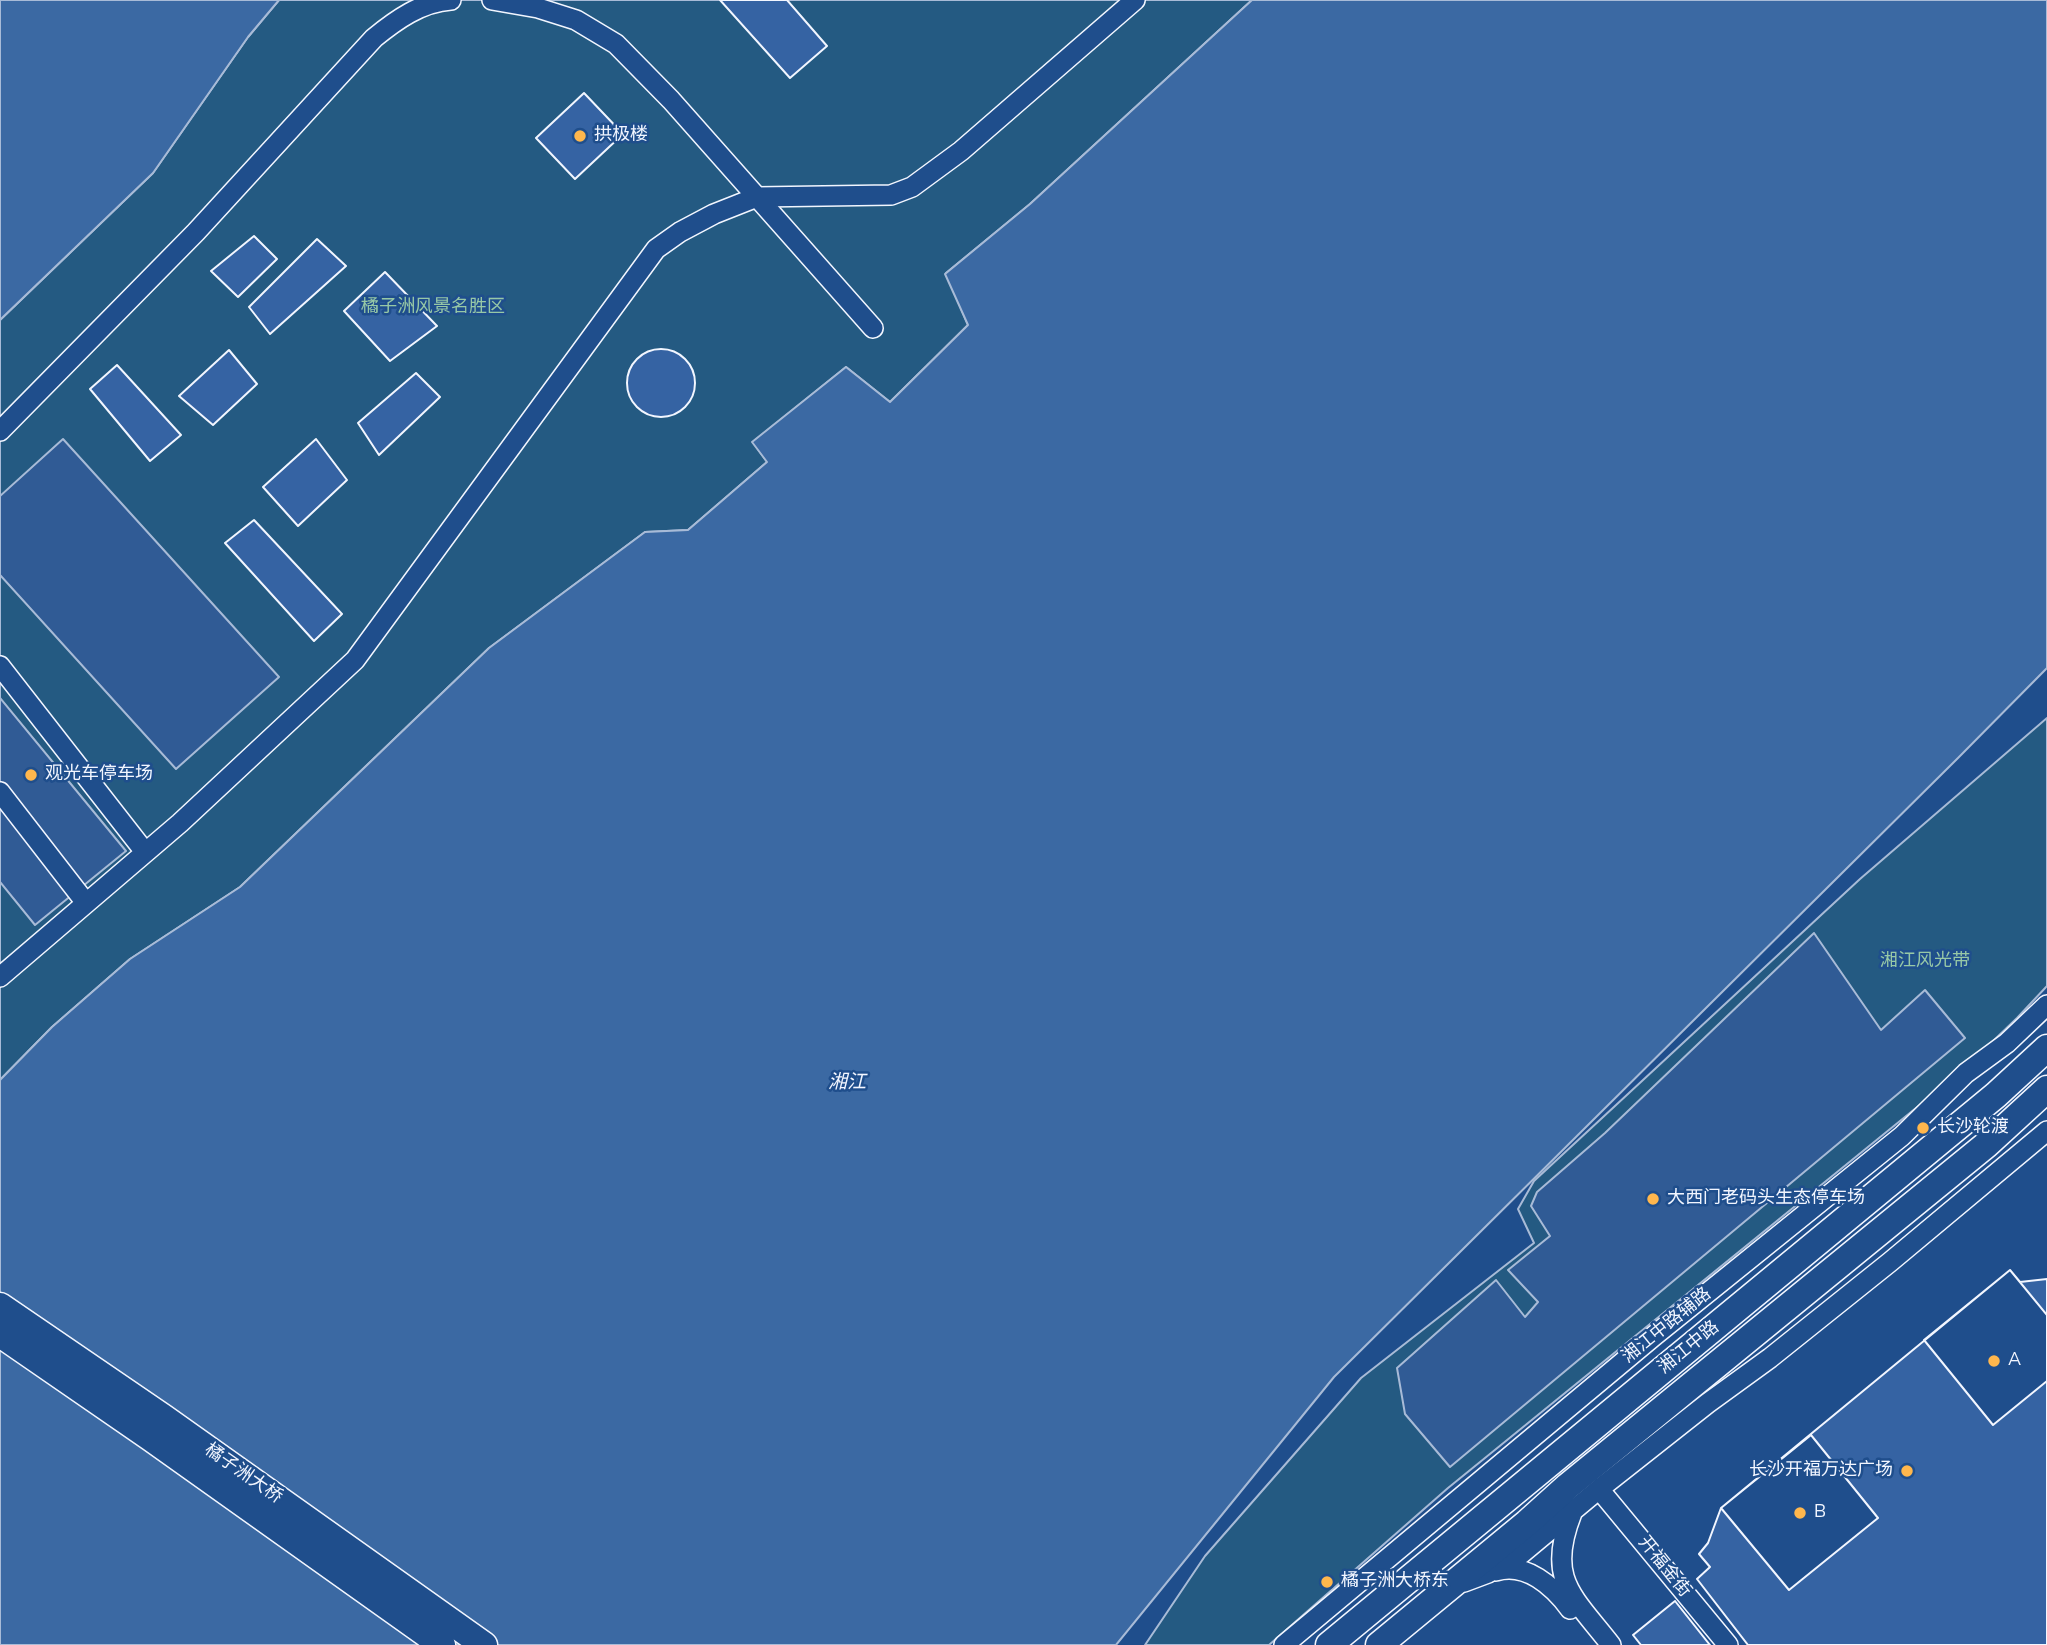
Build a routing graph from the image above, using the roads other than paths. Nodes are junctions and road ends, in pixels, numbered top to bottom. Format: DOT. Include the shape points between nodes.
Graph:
graph roads {
  1 [pos="451,0"];
  2 [pos="492,0"];
  3 [pos="1135,0"];
  4 [pos="757,197"];
  5 [pos="873,328"];
  6 [pos="0,431"];
  7 [pos="0,666"];
  8 [pos="0,792"];
  9 [pos="145,852"];
  10 [pos="86,903"];
  11 [pos="0,977"];
  12 [pos="2047,1005"];
  13 [pos="2047,1048"];
  14 [pos="2047,1089"];
  15 [pos="2044,1140"];
  16 [pos="0,1306"];
  17 [pos="0,1334"];
  18 [pos="1599,1489"];
  19 [pos="1572,1512"];
  20 [pos="1488,1573"];
  21 [pos="1444,1590"];
  22 [pos="442,1645"];
  23 [pos="484,1645"];
  24 [pos="1284,1645"];
  25 [pos="1329,1645"];
  26 [pos="1379,1645"];
  27 [pos="1599,1645"];
  28 [pos="1611,1645"];
  29 [pos="1728,1645"];
  1 -- 6 [label="street" via="418,9 374,38 196,232"];
  2 -- 4 [label="street" via="576,20 616,44"];
  3 -- 4 [label="street" via="961,151 912,187 891,195"];
  4 -- 5 [label="street"];
  4 -- 9 [label="street" via="714,214 656,249 355,660"];
  7 -- 9 [label="street"];
  8 -- 10 [label="street"];
  9 -- 10 [label="street"];
  10 -- 11 [label="street"];
  12 -- 24 [label="street, 湘江中路辅路" via="1966,1073 1902,1136"];
  13 -- 25 [label="main road, 湘江中路" via="1996,1095"];
  14 -- 21 [label="main road, 湘江中路" via="1986,1145"];
  15 -- 18 [label="street, 湘江中路"];
  16 -- 23 [label="main road, 橘子洲大桥"];
  17 -- 22 [label="main road, 橘子洲大桥"];
  18 -- 19 [label="street, 湘江中路"];
  18 -- 29 [label="street, 开福金街"];
  19 -- 20 [label="street, 湘江中路" via="1521,1554"];
  19 -- 28 [label="street" via="1561,1547 1564,1578"];
  20 -- 21 [label="street, 湘江中路"];
  20 -- 27 [label="street" via="1513,1569 1540,1579 1559,1594"];
  21 -- 26 [label="main road, 湘江中路"];
}
